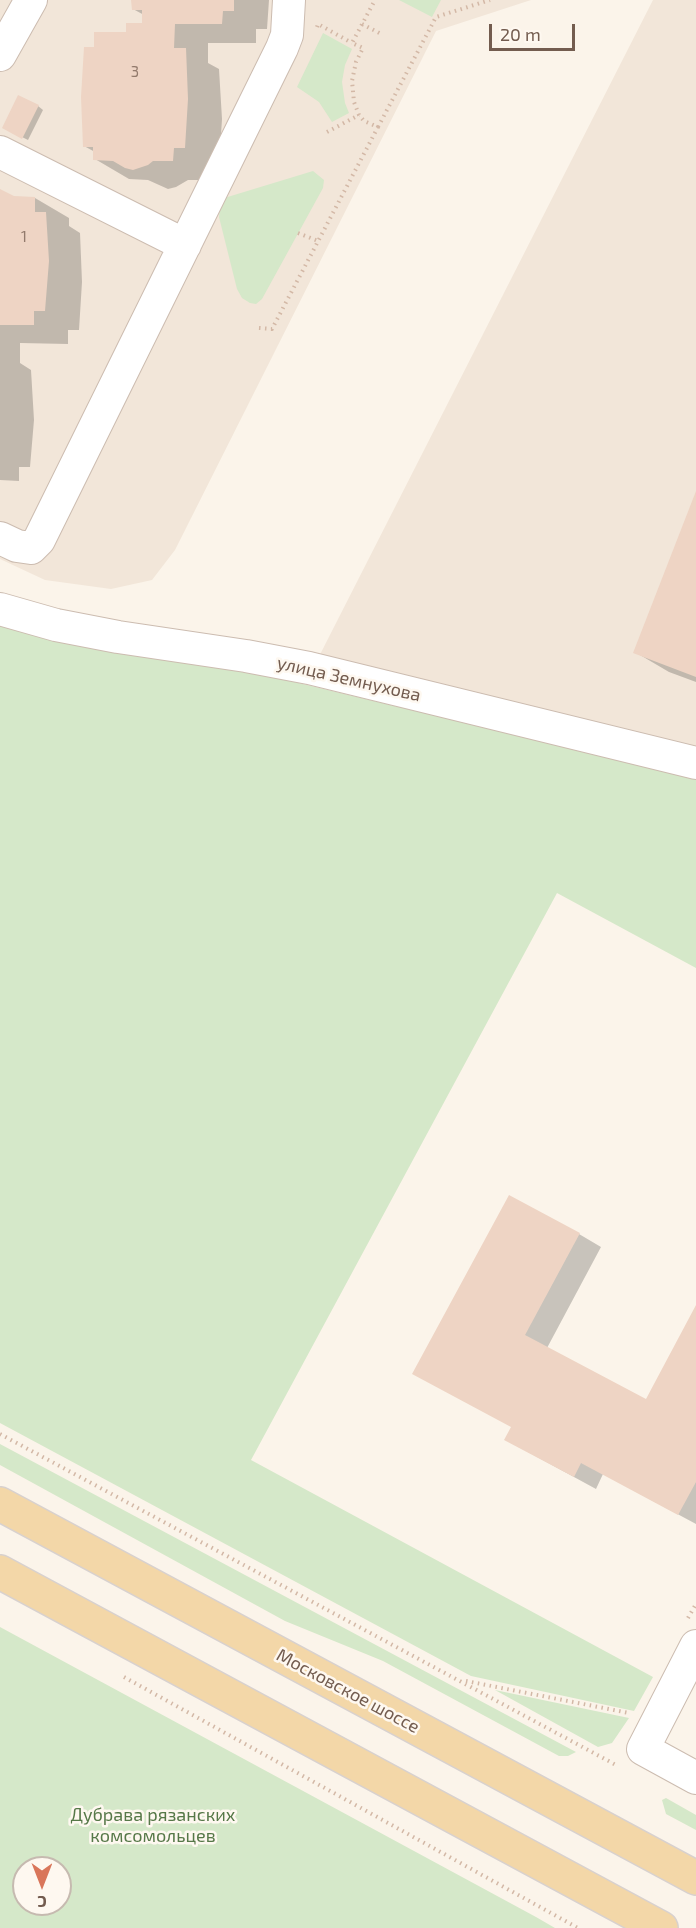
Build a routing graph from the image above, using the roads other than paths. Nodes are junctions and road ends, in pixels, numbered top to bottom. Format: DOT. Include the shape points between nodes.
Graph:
graph roads {
  1 [pos="31,0"];
  2 [pos="289,0"];
  3 [pos="0,55"];
  4 [pos="0,152"];
  5 [pos="185,245"];
  6 [pos="0,538"];
  7 [pos="0,609"];
  8 [pos="696,763"];
  9 [pos="0,1504"];
  10 [pos="0,1572"];
  11 [pos="690,1635"];
  12 [pos="696,1778"];
  13 [pos="696,1878"];
  14 [pos="661,1928"];
  1 -- 3 [label="street"];
  2 -- 5 [label="street" via="287,35 282,48"];
  4 -- 5 [label="street"];
  5 -- 6 [label="street" via="39,540 31,548"];
  7 -- 8 [label="street, улица Земнухова" via="106,635 309,668"];
  9 -- 13 [label="main road, Московское шоссе"];
  10 -- 14 [label="main road"];
  11 -- 12 [label="street" via="643,1749"];
}
